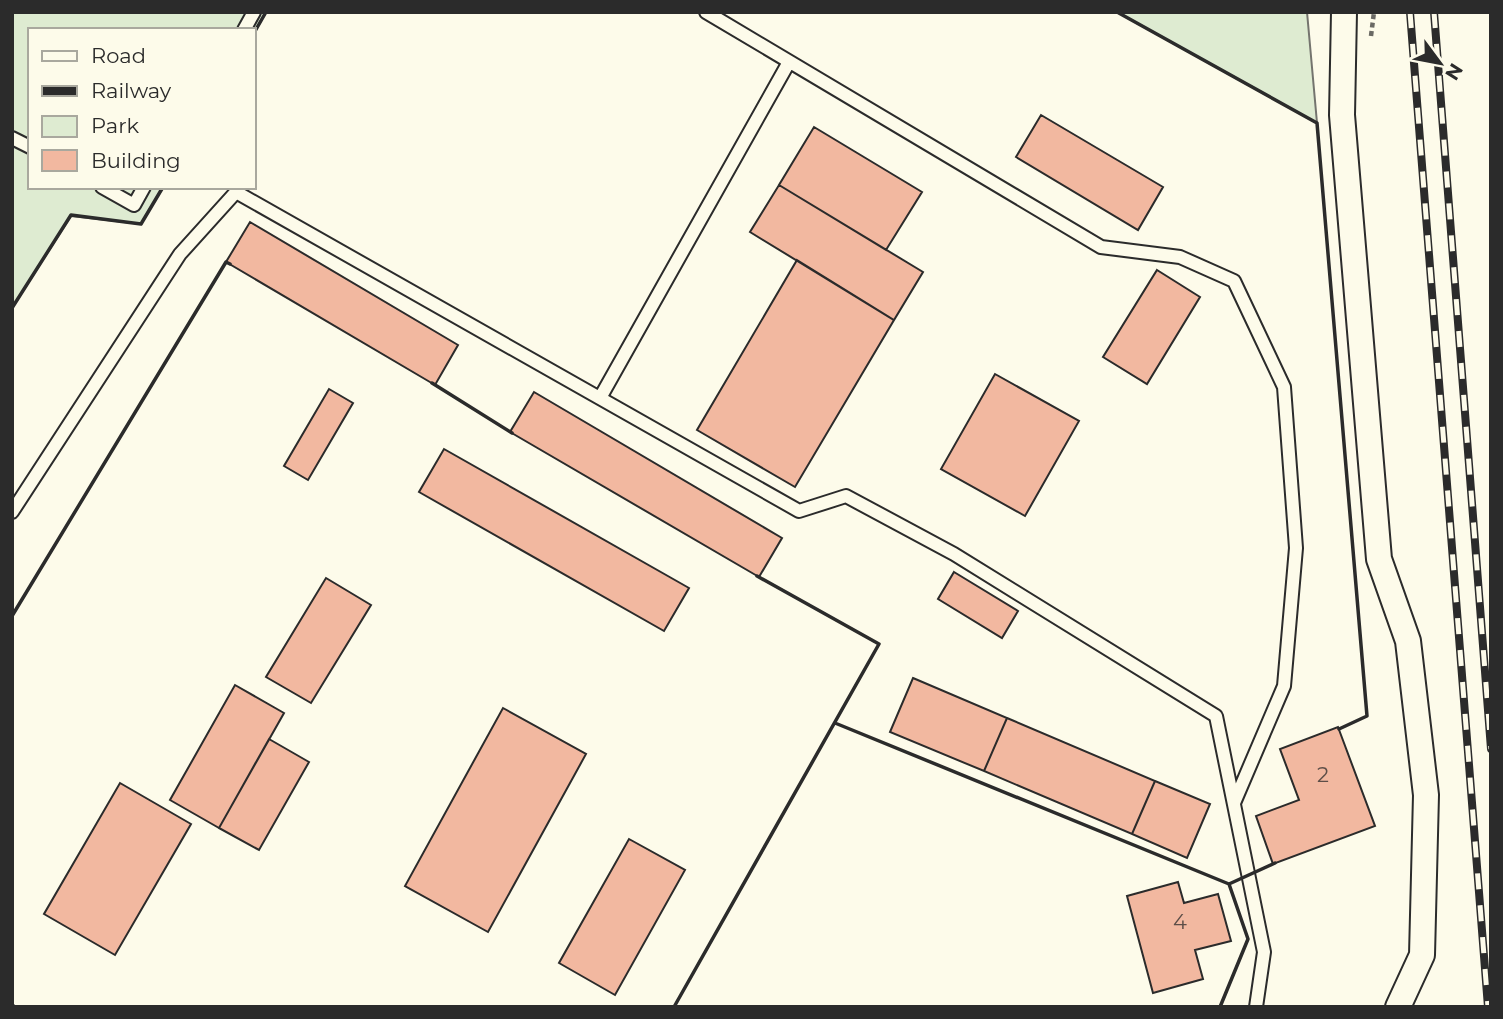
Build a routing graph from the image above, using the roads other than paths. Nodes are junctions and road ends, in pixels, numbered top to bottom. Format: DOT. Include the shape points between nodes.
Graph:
graph roads {
  1 [pos="254,12"];
  2 [pos="706,12"];
  3 [pos="1344,12"];
  4 [pos="245,28"];
  5 [pos="789,62"];
  6 [pos="12,138"];
  7 [pos="28,146"];
  8 [pos="106,189"];
  9 [pos="143,189"];
  10 [pos="600,398"];
  11 [pos="12,512"];
  12 [pos="1234,804"];
  13 [pos="1256,1007"];
  14 [pos="1398,1007"];
  1 -- 4 [label="lane"];
  2 -- 5 [label="lane"];
  3 -- 14 [label="street" via="1342,116 1379,559 1408,641 1426,795 1422,955"];
  5 -- 10 [label="lane"];
  5 -- 12 [label="lane" via="1101,247 1180,257 1234,281 1284,387 1296,548 1284,686"];
  6 -- 7 [label="lane"];
  8 -- 9 [label="lane" via="134,205"];
  10 -- 11 [label="lane" via="236,192 180,254"];
  10 -- 12 [label="lane" via="799,511 846,496 954,554 1216,716"];
  12 -- 13 [label="lane" via="1264,952"];
}
